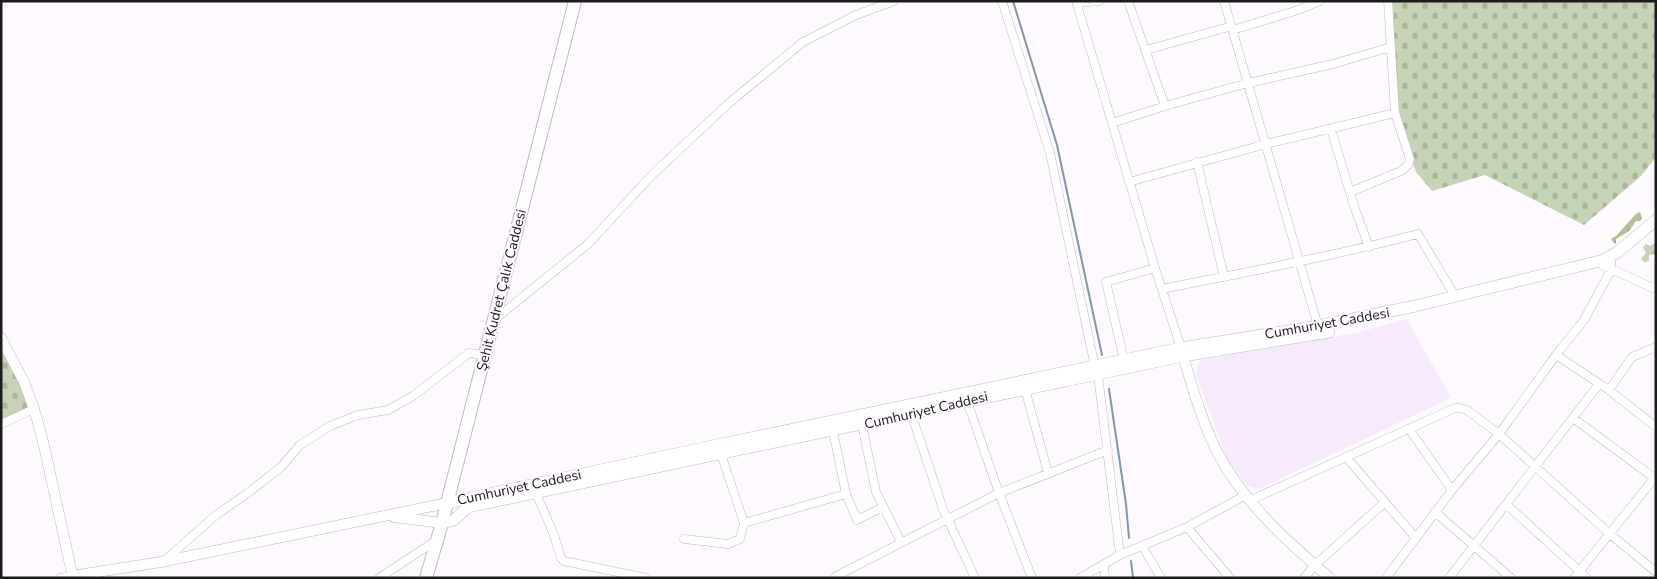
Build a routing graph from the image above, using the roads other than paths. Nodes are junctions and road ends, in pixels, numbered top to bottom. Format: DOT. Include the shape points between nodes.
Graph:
graph roads {
  1 [pos="575,1"];
  2 [pos="894,1"];
  3 [pos="1002,1"];
  4 [pos="1100,1"];
  5 [pos="1128,1"];
  6 [pos="1224,1"];
  7 [pos="1320,1"];
  8 [pos="1388,1"];
  9 [pos="1076,2"];
  10 [pos="1232,28"];
  11 [pos="1391,47"];
  12 [pos="1146,50"];
  13 [pos="1248,83"];
  14 [pos="1165,106"];
  15 [pos="1395,113"];
  16 [pos="1112,123"];
  17 [pos="1331,129"];
  18 [pos="1266,144"];
  19 [pos="1197,162"];
  20 [pos="1129,182"];
  21 [pos="1350,192"];
  22 [pos="1656,220"];
  23 [pos="1370,246"];
  24 [pos="1611,256"];
  25 [pos="1300,261"];
  26 [pos="1596,262"];
  27 [pos="1155,268"];
  28 [pos="1611,270"];
  29 [pos="1224,277"];
  30 [pos="1654,287"];
  31 [pos="1162,289"];
  32 [pos="1455,296"];
  33 [pos="1656,297"];
  34 [pos="1415,306"];
  35 [pos="492,321"];
  36 [pos="1318,326"];
  37 [pos="1,338"];
  38 [pos="1656,346"];
  39 [pos="1182,352"];
  40 [pos="484,355"];
  41 [pos="1556,356"];
  42 [pos="1124,360"];
  43 [pos="1096,371"];
  44 [pos="1599,384"];
  45 [pos="1025,388"];
  46 [pos="1609,390"];
  47 [pos="968,401"];
  48 [pos="34,409"];
  49 [pos="910,410"];
  50 [pos="1573,418"];
  51 [pos="1,424"];
  52 [pos="862,425"];
  53 [pos="1656,427"];
  54 [pos="1408,429"];
  55 [pos="833,431"];
  56 [pos="1499,434"];
  57 [pos="1108,450"];
  58 [pos="720,454"];
  59 [pos="1346,456"];
  60 [pos="1536,466"];
  61 [pos="1048,473"];
  62 [pos="1655,477"];
  63 [pos="1452,490"];
  64 [pos="536,493"];
  65 [pos="846,494"];
  66 [pos="999,494"];
  67 [pos="1248,498"];
  68 [pos="447,503"];
  69 [pos="1384,503"];
  70 [pos="1506,504"];
  71 [pos="883,507"];
  72 [pos="1435,512"];
  73 [pos="385,516"];
  74 [pos="948,519"];
  75 [pos="744,523"];
  76 [pos="442,524"];
  77 [pos="1187,526"];
  78 [pos="1610,534"];
  79 [pos="1415,537"];
  80 [pos="684,539"];
  81 [pos="437,540"];
  82 [pos="901,542"];
  83 [pos="1142,546"];
  84 [pos="1472,546"];
  85 [pos="1120,555"];
  86 [pos="162,562"];
  87 [pos="1104,565"];
  88 [pos="1315,565"];
  89 [pos="1580,571"];
  90 [pos="1656,572"];
  91 [pos="836,576"];
  92 [pos="72,577"];
  93 [pos="1510,577"];
  94 [pos="60,578"];
  95 [pos="379,578"];
  96 [pos="426,578"];
  97 [pos="646,578"];
  98 [pos="975,578"];
  99 [pos="1032,578"];
  100 [pos="1080,578"];
  101 [pos="1105,578"];
  102 [pos="1161,578"];
  103 [pos="1230,578"];
  104 [pos="1304,578"];
  105 [pos="1330,578"];
  106 [pos="1386,578"];
  107 [pos="1448,578"];
  108 [pos="1574,578"];
  109 [pos="1587,578"];
  1 -- 35 [label="main road, Şehit Kudret Çalık Caddesi"];
  2 -- 35 [label="street" via="856,15 803,42 652,175 588,244"];
  3 -- 43 [label="street" via="1050,153"];
  4 -- 9 [label="street"];
  5 -- 12 [label="street"];
  6 -- 10 [label="street"];
  7 -- 10 [label="street"];
  8 -- 11 [label="street"];
  9 -- 16 [label="street"];
  10 -- 12 [label="street"];
  10 -- 13 [label="street"];
  11 -- 13 [label="street"];
  11 -- 15 [label="street"];
  12 -- 14 [label="street"];
  13 -- 14 [label="street"];
  13 -- 18 [label="street"];
  14 -- 16 [label="street"];
  15 -- 17 [label="street"];
  15 -- 21 [label="street" via="1410,159 1408,165"];
  16 -- 20 [label="street"];
  17 -- 18 [label="street"];
  17 -- 21 [label="street"];
  18 -- 19 [label="street"];
  18 -- 25 [label="street"];
  19 -- 20 [label="street"];
  19 -- 29 [label="street"];
  20 -- 27 [label="street"];
  21 -- 23 [label="street"];
  22 -- 24 [label="main road, Cumhuriyet Caddesi"];
  23 -- 25 [label="street"];
  23 -- 32 [label="street" via="1418,234"];
  24 -- 26 [label="main road, Cumhuriyet Caddesi"];
  24 -- 28 [label="street"];
  25 -- 29 [label="street"];
  25 -- 36 [label="street"];
  26 -- 28 [label="street"];
  26 -- 32 [label="main road, Cumhuriyet Caddesi"];
  27 -- 31 [label="street"];
  27 -- 42 [label="street" via="1106,282"];
  28 -- 30 [label="street"];
  28 -- 41 [label="street" via="1584,320"];
  29 -- 31 [label="street"];
  30 -- 33 [label="street"];
  31 -- 39 [label="street"];
  32 -- 34 [label="main road, Cumhuriyet Caddesi"];
  34 -- 36 [label="main road, Cumhuriyet Caddesi"];
  34 -- 39 [label="main road, Cumhuriyet Caddesi" via="1378,321 1315,335"];
  35 -- 40 [label="main road, Şehit Kudret Çalık Caddesi"];
  36 -- 39 [label="main road, Cumhuriyet Caddesi"];
  37 -- 48 [label="street"];
  38 -- 46 [label="street" via="1632,357"];
  39 -- 42 [label="main road, Cumhuriyet Caddesi"];
  39 -- 43 [label="main road, Cumhuriyet Caddesi"];
  39 -- 67 [label="street" via="1212,442"];
  40 -- 68 [label="main road, Şehit Kudret Çalık Caddesi"];
  40 -- 86 [label="street" via="469,353 413,396 388,410 358,415 330,426 300,445 281,467 216,515"];
  41 -- 44 [label="street"];
  41 -- 56 [label="street"];
  42 -- 43 [label="main road, Cumhuriyet Caddesi"];
  43 -- 45 [label="main road, Cumhuriyet Caddesi"];
  43 -- 49 [label="main road, Cumhuriyet Caddesi" via="964,392"];
  43 -- 57 [label="street"];
  44 -- 46 [label="street"];
  44 -- 50 [label="street"];
  45 -- 47 [label="main road, Cumhuriyet Caddesi"];
  45 -- 61 [label="street"];
  46 -- 53 [label="street"];
  47 -- 49 [label="main road, Cumhuriyet Caddesi"];
  47 -- 66 [label="street"];
  48 -- 51 [label="street"];
  48 -- 92 [label="street"];
  49 -- 52 [label="main road, Cumhuriyet Caddesi"];
  49 -- 68 [label="main road, Cumhuriyet Caddesi" via="717,444"];
  49 -- 74 [label="street"];
  50 -- 60 [label="street"];
  50 -- 62 [label="street"];
  52 -- 55 [label="main road, Cumhuriyet Caddesi"];
  52 -- 71 [label="street" via="876,492"];
  54 -- 56 [label="street" via="1460,408"];
  54 -- 59 [label="street"];
  54 -- 63 [label="street"];
  55 -- 58 [label="main road, Cumhuriyet Caddesi"];
  55 -- 65 [label="street"];
  56 -- 60 [label="street"];
  56 -- 63 [label="street"];
  57 -- 61 [label="street"];
  57 -- 85 [label="street"];
  58 -- 64 [label="main road, Cumhuriyet Caddesi"];
  58 -- 75 [label="street"];
  59 -- 67 [label="street"];
  59 -- 69 [label="street"];
  60 -- 70 [label="street"];
  60 -- 78 [label="street"];
  61 -- 66 [label="street"];
  62 -- 78 [label="street"];
  63 -- 72 [label="street"];
  64 -- 76 [label="main road, Cumhuriyet Caddesi" via="468,507 454,520"];
  64 -- 97 [label="street" via="564,561"];
  65 -- 71 [label="street" via="857,520"];
  65 -- 75 [label="street"];
  66 -- 74 [label="street"];
  66 -- 99 [label="street"];
  67 -- 77 [label="street"];
  67 -- 88 [label="street"];
  68 -- 73 [label="street"];
  68 -- 76 [label="main road, Şehit Kudret Çalık Caddesi"];
  69 -- 79 [label="street"];
  69 -- 88 [label="street"];
  70 -- 84 [label="street"];
  70 -- 89 [label="street"];
  71 -- 82 [label="street"];
  72 -- 79 [label="street"];
  72 -- 84 [label="street"];
  73 -- 76 [label="street"];
  73 -- 86 [label="street"];
  74 -- 82 [label="street"];
  74 -- 98 [label="street"];
  75 -- 80 [label="street" via="740,539 728,544"];
  76 -- 81 [label="main road, Şehit Kudret Çalık Caddesi"];
  77 -- 83 [label="street"];
  77 -- 103 [label="street"];
  78 -- 89 [label="street"];
  78 -- 90 [label="street"];
  79 -- 106 [label="street"];
  81 -- 95 [label="street"];
  81 -- 96 [label="main road, Şehit Kudret Çalık Caddesi"];
  82 -- 91 [label="street"];
  83 -- 85 [label="street"];
  83 -- 102 [label="street"];
  84 -- 93 [label="street"];
  84 -- 107 [label="street"];
  85 -- 87 [label="street"];
  86 -- 92 [label="street"];
  87 -- 100 [label="street"];
  87 -- 101 [label="street"];
  88 -- 104 [label="street"];
  88 -- 105 [label="street"];
  89 -- 108 [label="street"];
  89 -- 109 [label="street"];
  92 -- 94 [label="street"];
}
